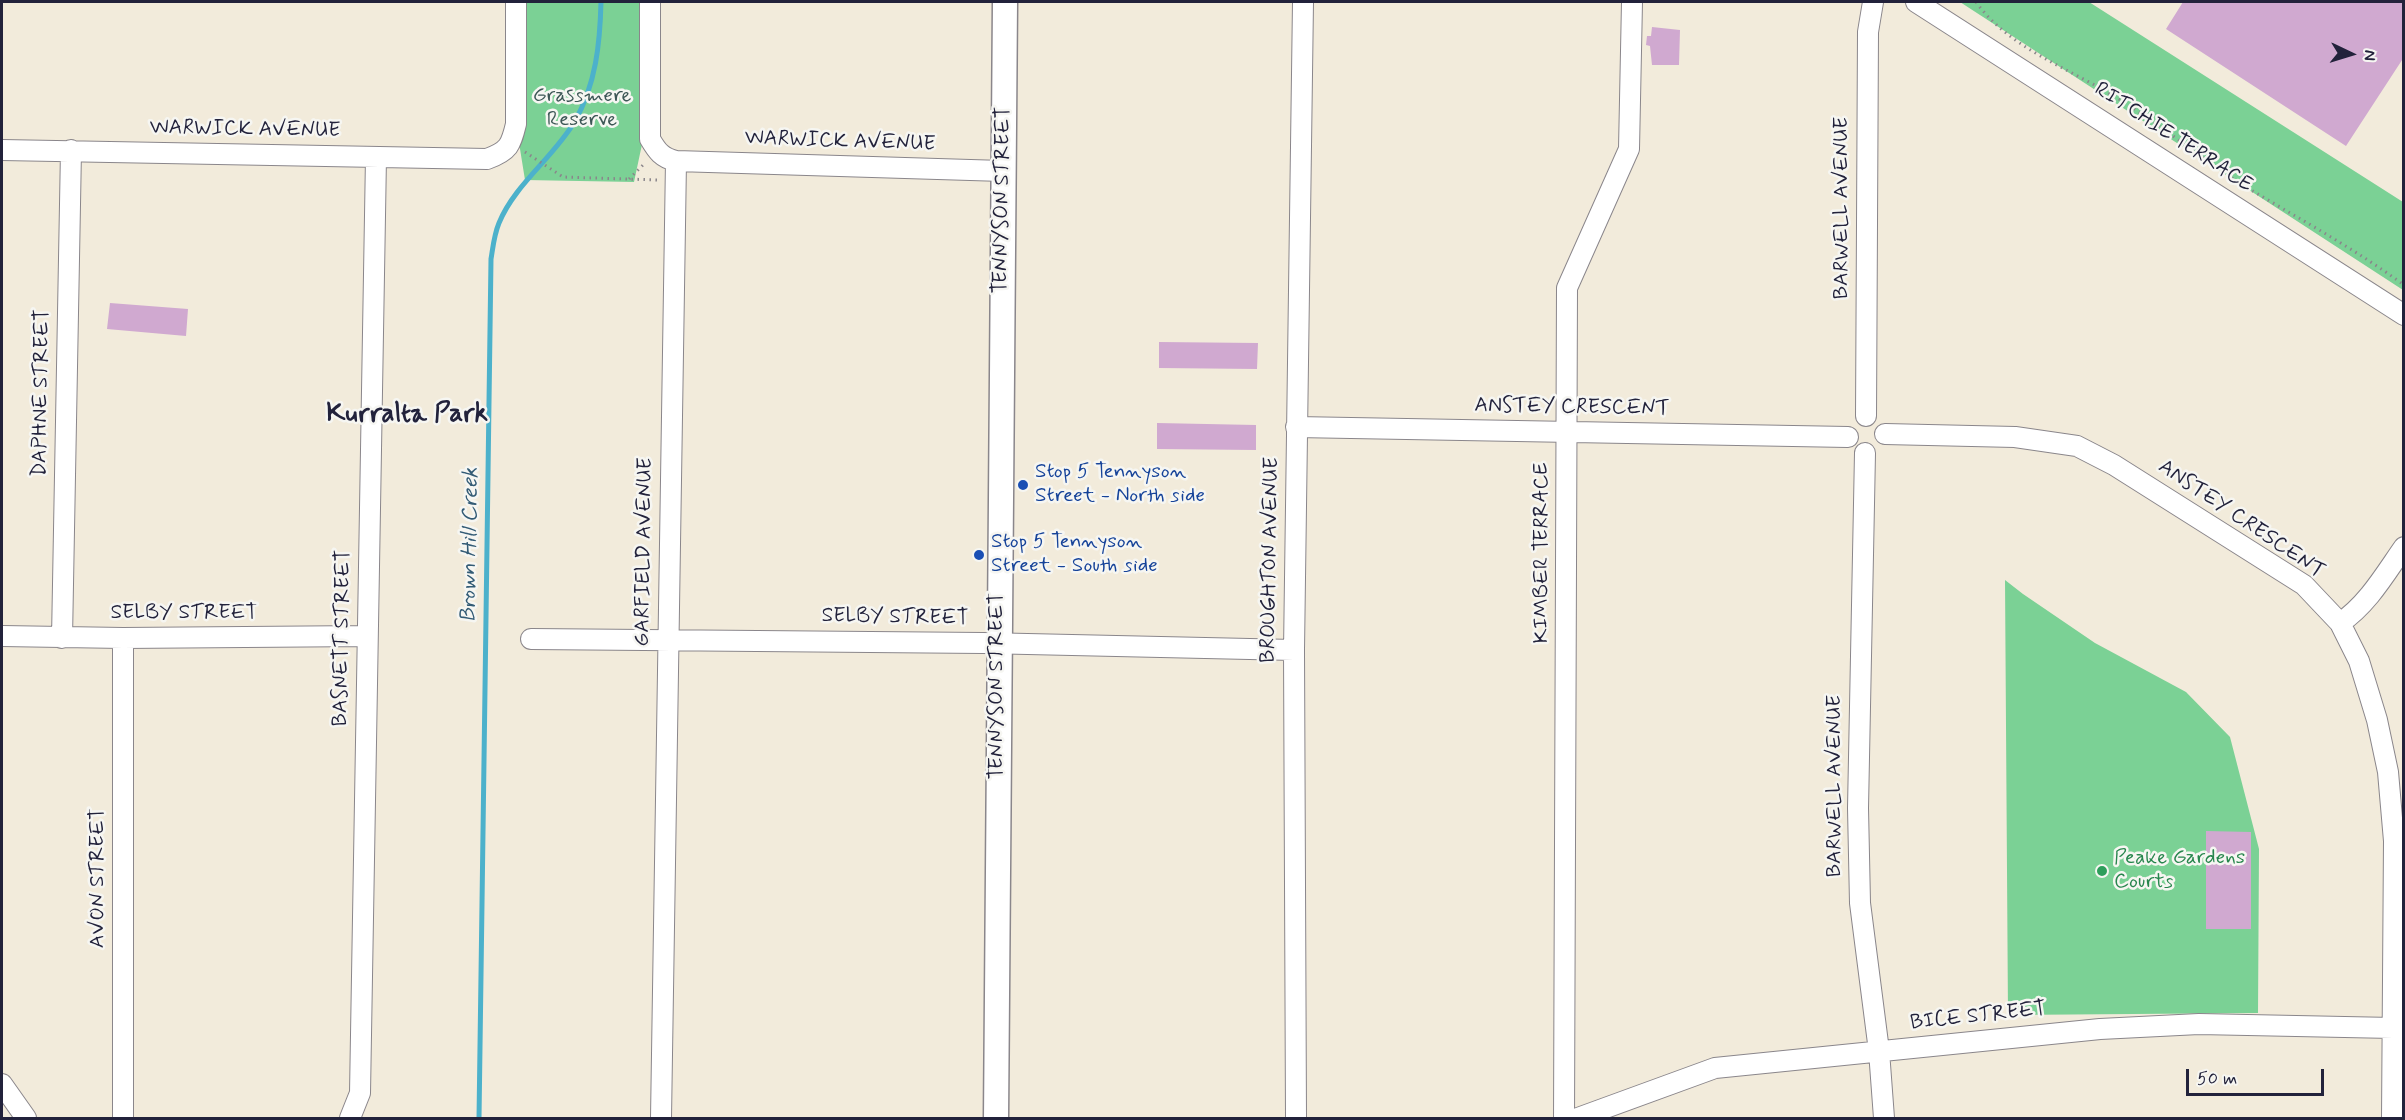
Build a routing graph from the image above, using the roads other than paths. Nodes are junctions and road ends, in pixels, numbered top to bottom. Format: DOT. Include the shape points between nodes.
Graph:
graph roads {
  1 [pos="516,2"];
  2 [pos="650,2"];
  3 [pos="1005,2"];
  4 [pos="1303,2"];
  5 [pos="1632,2"];
  6 [pos="1873,2"];
  7 [pos="1916,2"];
  8 [pos="2,150"];
  9 [pos="71,150"];
  10 [pos="376,157"];
  11 [pos="676,171"];
  12 [pos="1003,171"];
  13 [pos="2403,315"];
  14 [pos="1866,416"];
  15 [pos="1296,427"];
  16 [pos="1567,431"];
  17 [pos="1885,434"];
  18 [pos="1848,437"];
  19 [pos="1865,453"];
  20 [pos="2403,547"];
  21 [pos="2340,623"];
  22 [pos="2,636"];
  23 [pos="367,636"];
  24 [pos="62,638"];
  25 [pos="123,638"];
  26 [pos="531,639"];
  27 [pos="668,639"];
  28 [pos="999,643"];
  29 [pos="1294,650"];
  30 [pos="2398,988"];
  31 [pos="2393,1028"];
  32 [pos="1879,1051"];
  33 [pos="2,1084"];
  34 [pos="26,1119"];
  35 [pos="123,1119"];
  36 [pos="350,1119"];
  37 [pos="661,1119"];
  38 [pos="996,1119"];
  39 [pos="1296,1119"];
  40 [pos="1564,1119"];
  41 [pos="1578,1119"];
  42 [pos="1884,1119"];
  43 [pos="2392,1119"];
  1 -- 10 [label="street, WARWICK AVENUE" via="516,124 512,143 502,154 487,159"];
  2 -- 11 [label="street" via="650,139"];
  3 -- 12 [label="street, TENNYSON STREET"];
  4 -- 15 [label="street, BROUGHTON AVENUE"];
  5 -- 16 [label="street, KIMBER TERRACE" via="1629,149 1567,288"];
  6 -- 14 [label="street, BARWELL AVENUE" via="1868,32"];
  7 -- 13 [label="street, RITCHIE TERRACE"];
  8 -- 9 [label="street, WARWICK AVENUE"];
  9 -- 10 [label="street, WARWICK AVENUE"];
  9 -- 24 [label="street, DAPHNE STREET"];
  10 -- 23 [label="street, BASNETT STREET"];
  11 -- 12 [label="street, WARWICK AVENUE"];
  11 -- 27 [label="street, GARFIELD AVENUE"];
  12 -- 28 [label="street, TENNYSON STREET"];
  14 -- 17 [label="street" via="1881,423"];
  14 -- 18 [label="street" via="1854,420"];
  15 -- 16 [label="street, ANSTEY CRESCENT"];
  15 -- 29 [label="street, BROUGHTON AVENUE"];
  16 -- 18 [label="street, ANSTEY CRESCENT"];
  16 -- 40 [label="street, KIMBER TERRACE"];
  17 -- 19 [label="street" via="1882,445"];
  17 -- 21 [label="street, ANSTEY CRESCENT" via="2015,437 2077,446 2114,465 2304,585"];
  18 -- 19 [label="street" via="1854,448"];
  19 -- 32 [label="street, BARWELL AVENUE" via="1858,808 1860,891"];
  20 -- 21 [label="street" via="2366,601"];
  21 -- 30 [label="street, ANSTEY CRESCENT" via="2359,661 2388,772"];
  22 -- 24 [label="street, SELBY STREET"];
  23 -- 25 [label="street, SELBY STREET"];
  23 -- 36 [label="street, BASNETT STREET" via="360,1093"];
  24 -- 25 [label="street, SELBY STREET"];
  25 -- 35 [label="street, AVON STREET"];
  26 -- 27 [label="street, SELBY STREET"];
  27 -- 28 [label="street, SELBY STREET"];
  27 -- 37 [label="street, GARFIELD AVENUE"];
  28 -- 29 [label="street, SELBY STREET"];
  28 -- 38 [label="street, TENNYSON STREET"];
  29 -- 39 [label="street, BROUGHTON AVENUE"];
  30 -- 31 [label="street, ANSTEY CRESCENT"];
  31 -- 32 [label="street, BICE STREET" via="2199,1024 2100,1029"];
  31 -- 43 [label="street, ANSTEY CRESCENT"];
  32 -- 41 [label="street, BICE STREET" via="1714,1068"];
  32 -- 42 [label="street, BARWELL AVENUE"];
  33 -- 34 [label="street"];
}
